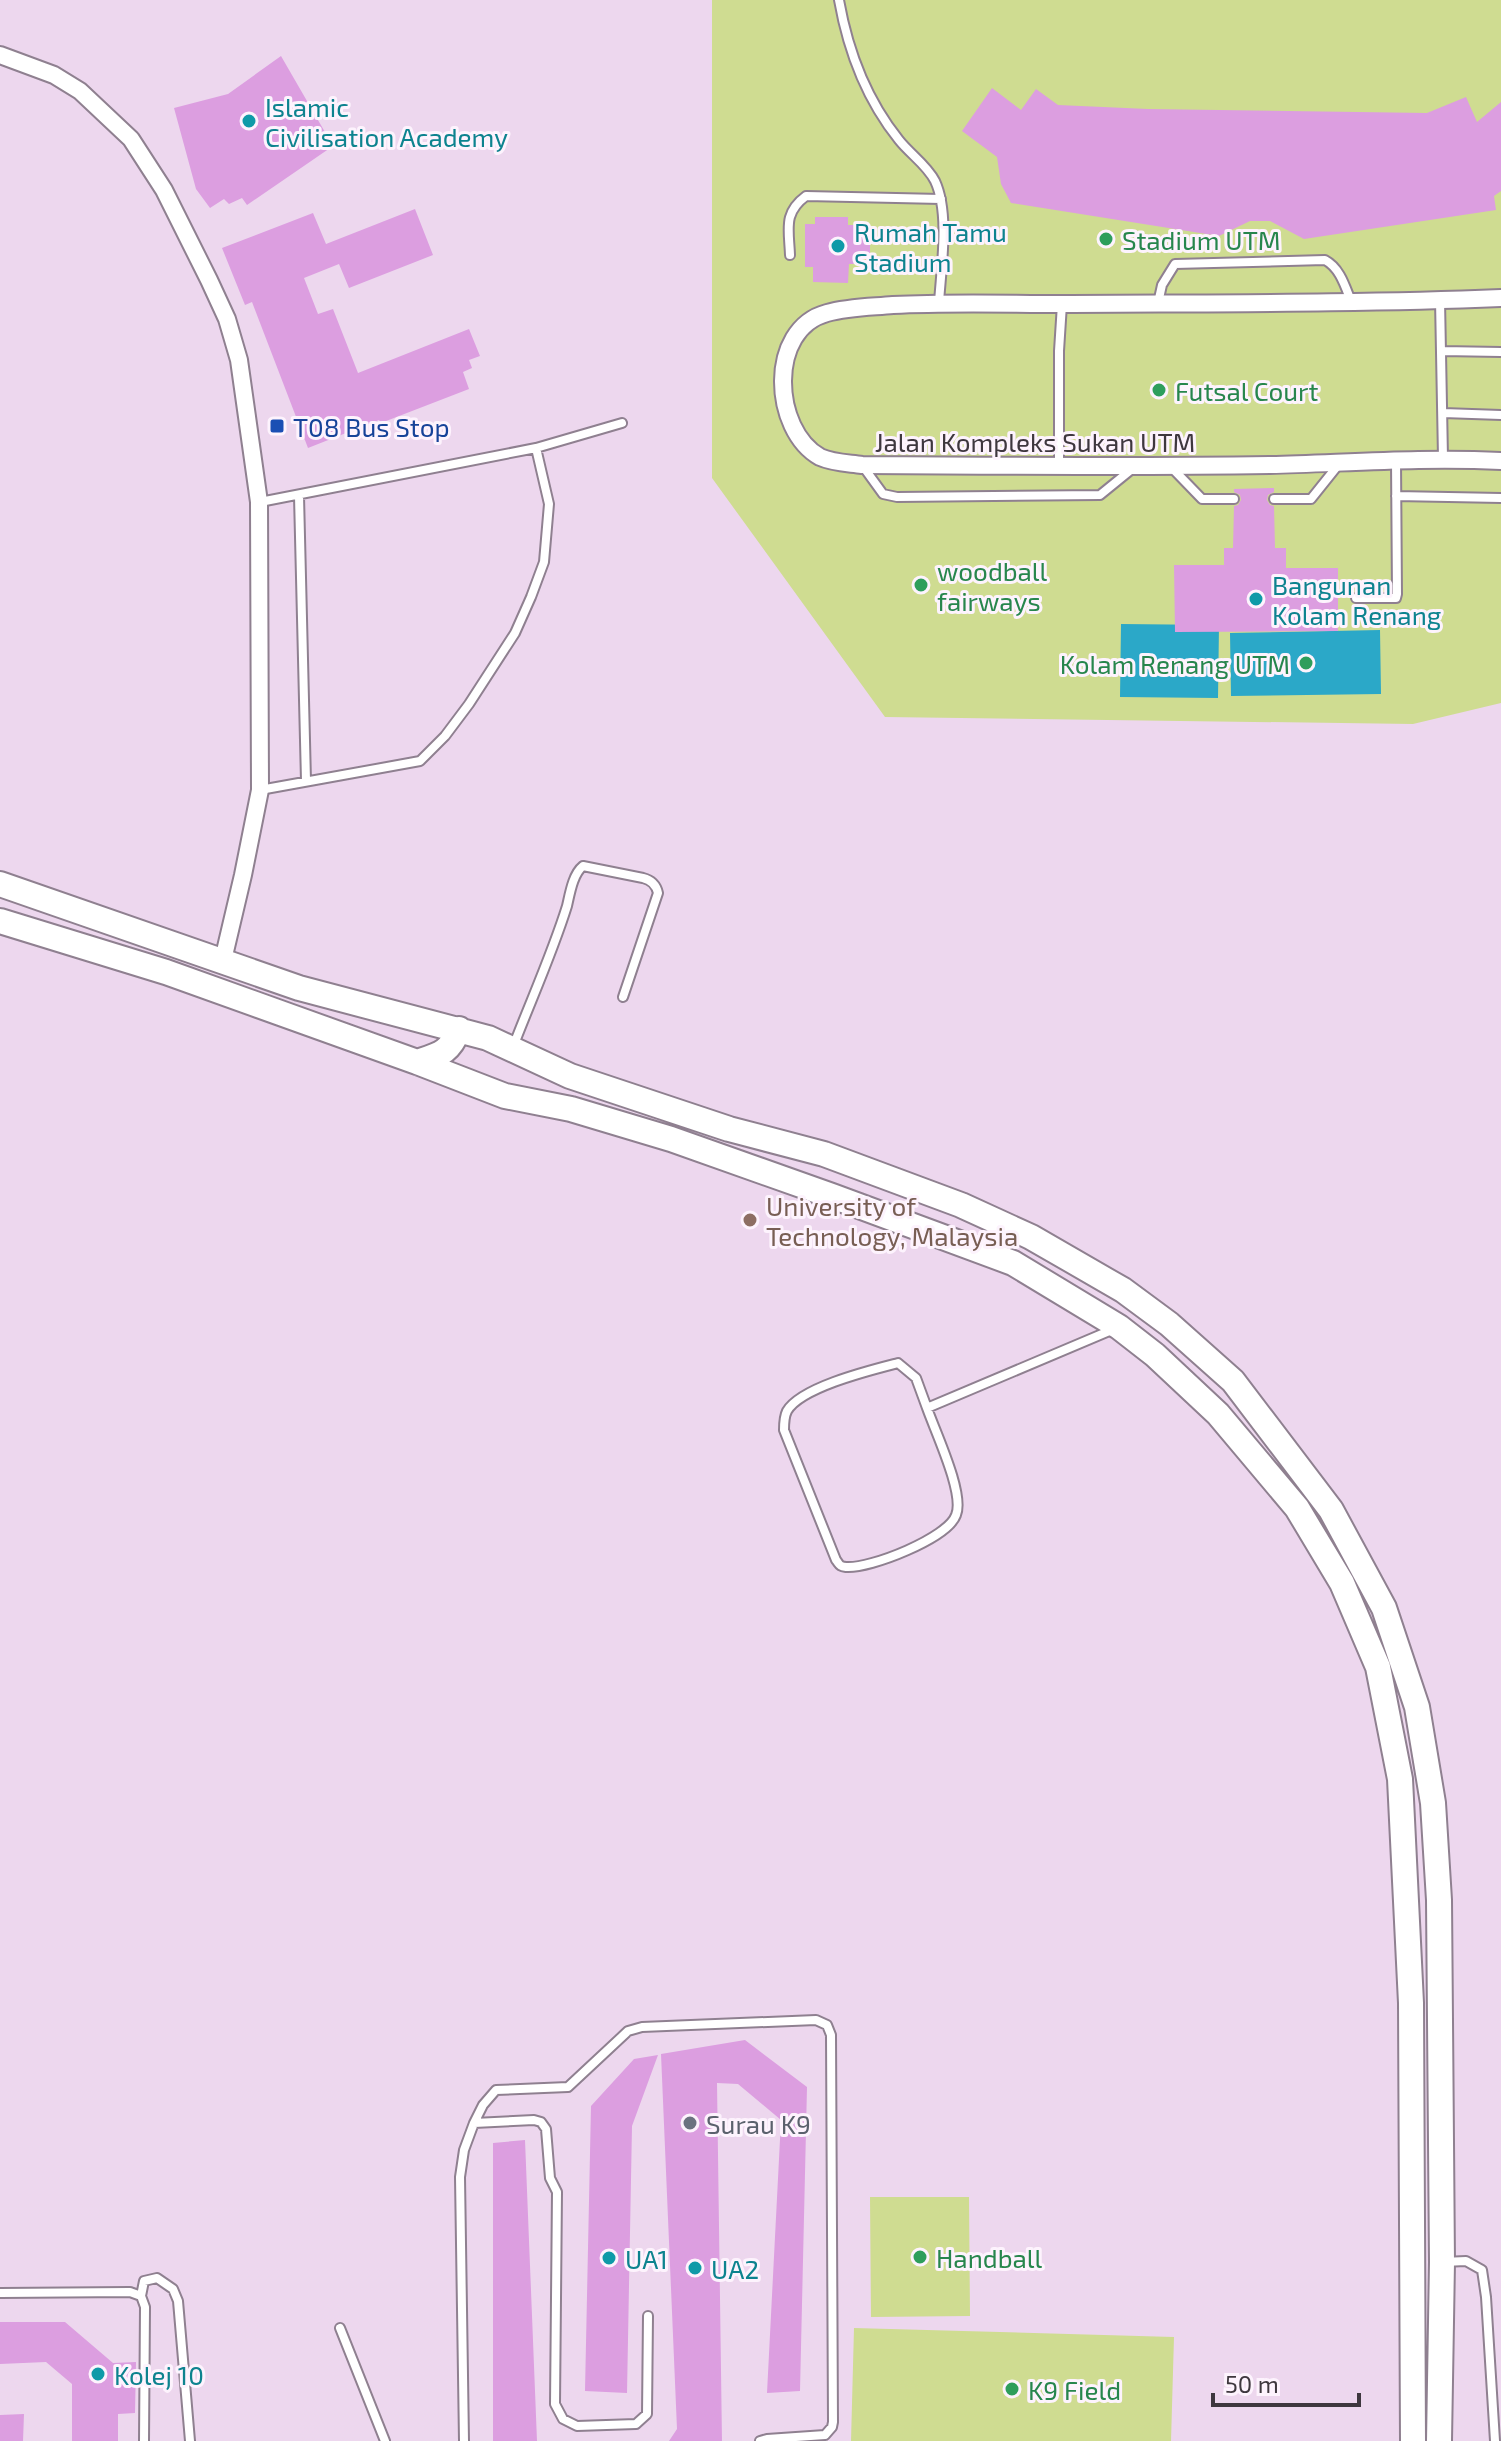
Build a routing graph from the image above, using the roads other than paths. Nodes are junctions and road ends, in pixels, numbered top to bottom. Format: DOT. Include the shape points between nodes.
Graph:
graph roads {
  1 [pos="839,0"];
  2 [pos="0,55"];
  3 [pos="941,199"];
  4 [pos="790,255"];
  5 [pos="1501,298"];
  6 [pos="1440,300"];
  7 [pos="1352,301"];
  8 [pos="939,303"];
  9 [pos="1158,303"];
  10 [pos="1062,304"];
  11 [pos="1442,351"];
  12 [pos="1501,352"];
  13 [pos="1443,413"];
  14 [pos="1501,415"];
  15 [pos="622,423"];
  16 [pos="536,448"];
  17 [pos="1443,458"];
  18 [pos="1396,460"];
  19 [pos="1501,461"];
  20 [pos="1340,464"];
  21 [pos="862,465"];
  22 [pos="1135,466"];
  23 [pos="1170,466"];
  24 [pos="1059,467"];
  25 [pos="299,496"];
  26 [pos="1396,496"];
  27 [pos="1501,498"];
  28 [pos="1234,499"];
  29 [pos="1274,499"];
  30 [pos="259,502"];
  31 [pos="1356,598"];
  32 [pos="306,781"];
  33 [pos="260,790"];
  34 [pos="0,884"];
  35 [pos="0,921"];
  36 [pos="223,960"];
  37 [pos="623,997"];
  38 [pos="459,1029"];
  39 [pos="513,1048"];
  40 [pos="417,1062"];
  41 [pos="1119,1327"];
  42 [pos="927,1408"];
  43 [pos="474,2123"];
  44 [pos="1442,2262"];
  45 [pos="0,2293"];
  46 [pos="141,2296"];
  47 [pos="648,2316"];
  48 [pos="340,2328"];
  49 [pos="144,2441"];
  50 [pos="190,2441"];
  51 [pos="385,2441"];
  52 [pos="464,2441"];
  53 [pos="760,2441"];
  54 [pos="1413,2441"];
  55 [pos="1439,2441"];
  56 [pos="1495,2441"];
  1 -- 3 [label="lane" via="861,78 900,142 934,179"];
  2 -- 30 [label="street" via="80,91 131,139 164,190 227,319 239,360"];
  3 -- 4 [label="lane" via="806,196 793,205 789,218"];
  3 -- 8 [label="lane"];
  5 -- 6 [label="street, Jalan Kompleks Sukan UTM"];
  6 -- 7 [label="street, Jalan Kompleks Sukan UTM"];
  6 -- 11 [label="lane"];
  7 -- 9 [label="street, Jalan Kompleks Sukan UTM"];
  7 -- 9 [label="lane" via="1339,273 1325,260 1175,264"];
  8 -- 10 [label="street, Jalan Kompleks Sukan UTM"];
  8 -- 21 [label="street, Jalan Kompleks Sukan UTM" via="824,313 795,337 783,363 784,404 794,431 820,457"];
  9 -- 10 [label="street, Jalan Kompleks Sukan UTM"];
  10 -- 24 [label="lane"];
  11 -- 12 [label="lane"];
  11 -- 13 [label="lane"];
  13 -- 14 [label="lane"];
  13 -- 17 [label="lane"];
  15 -- 16 [label="lane"];
  16 -- 25 [label="lane"];
  16 -- 32 [label="lane" via="549,504 544,562 515,633 469,704 420,761"];
  17 -- 18 [label="street, Jalan Kompleks Sukan UTM"];
  17 -- 19 [label="street, Jalan Kompleks Sukan UTM"];
  18 -- 20 [label="street, Jalan Kompleks Sukan UTM"];
  18 -- 26 [label="lane"];
  20 -- 23 [label="street, Jalan Kompleks Sukan UTM"];
  20 -- 29 [label="lane" via="1311,499"];
  21 -- 22 [label="lane" via="883,494 897,497 1100,495"];
  21 -- 24 [label="street, Jalan Kompleks Sukan UTM"];
  22 -- 23 [label="street, Jalan Kompleks Sukan UTM"];
  22 -- 24 [label="street, Jalan Kompleks Sukan UTM"];
  23 -- 28 [label="lane" via="1202,499"];
  25 -- 30 [label="lane"];
  25 -- 32 [label="lane"];
  26 -- 27 [label="lane"];
  26 -- 31 [label="lane" via="1396,598"];
  30 -- 33 [label="street"];
  32 -- 33 [label="lane"];
  33 -- 36 [label="street"];
  34 -- 36 [label="street"];
  35 -- 40 [label="street" via="166,972"];
  36 -- 38 [label="street" via="299,988"];
  37 -- 39 [label="lane" via="658,893 649,880 583,866"];
  38 -- 39 [label="street"];
  38 -- 40 [label="street" via="443,1054"];
  39 -- 44 [label="street" via="570,1076 824,1154 1003,1224 1123,1290 1233,1381 1331,1510 1384,1608 1417,1707 1433,1803 1439,1900"];
  40 -- 41 [label="street" via="505,1096 671,1139 1013,1263"];
  41 -- 42 [label="lane"];
  41 -- 54 [label="street" via="1218,1414 1297,1508 1342,1583 1378,1667 1400,1779 1411,2003"];
  42 -- 42 [label="lane" via="916,1378 898,1363 839,1380 787,1411 784,1430 840,1565 906,1550 938,1534 956,1515 959,1499"];
  43 -- 47 [label="lane" via="534,2120 546,2129 550,2178 557,2192 555,2404 563,2419 577,2426 636,2424 647,2414"];
  43 -- 52 [label="lane" via="460,2177"];
  43 -- 53 [label="lane" via="496,2090 568,2087 628,2031 642,2027 816,2020 827,2025 833,2422 825,2435"];
  44 -- 55 [label="street"];
  44 -- 56 [label="lane" via="1466,2261 1482,2270"];
  45 -- 46 [label="lane"];
  46 -- 49 [label="lane"];
  46 -- 50 [label="lane" via="144,2281 157,2278 167,2282 178,2301"];
  48 -- 51 [label="lane"];
}
